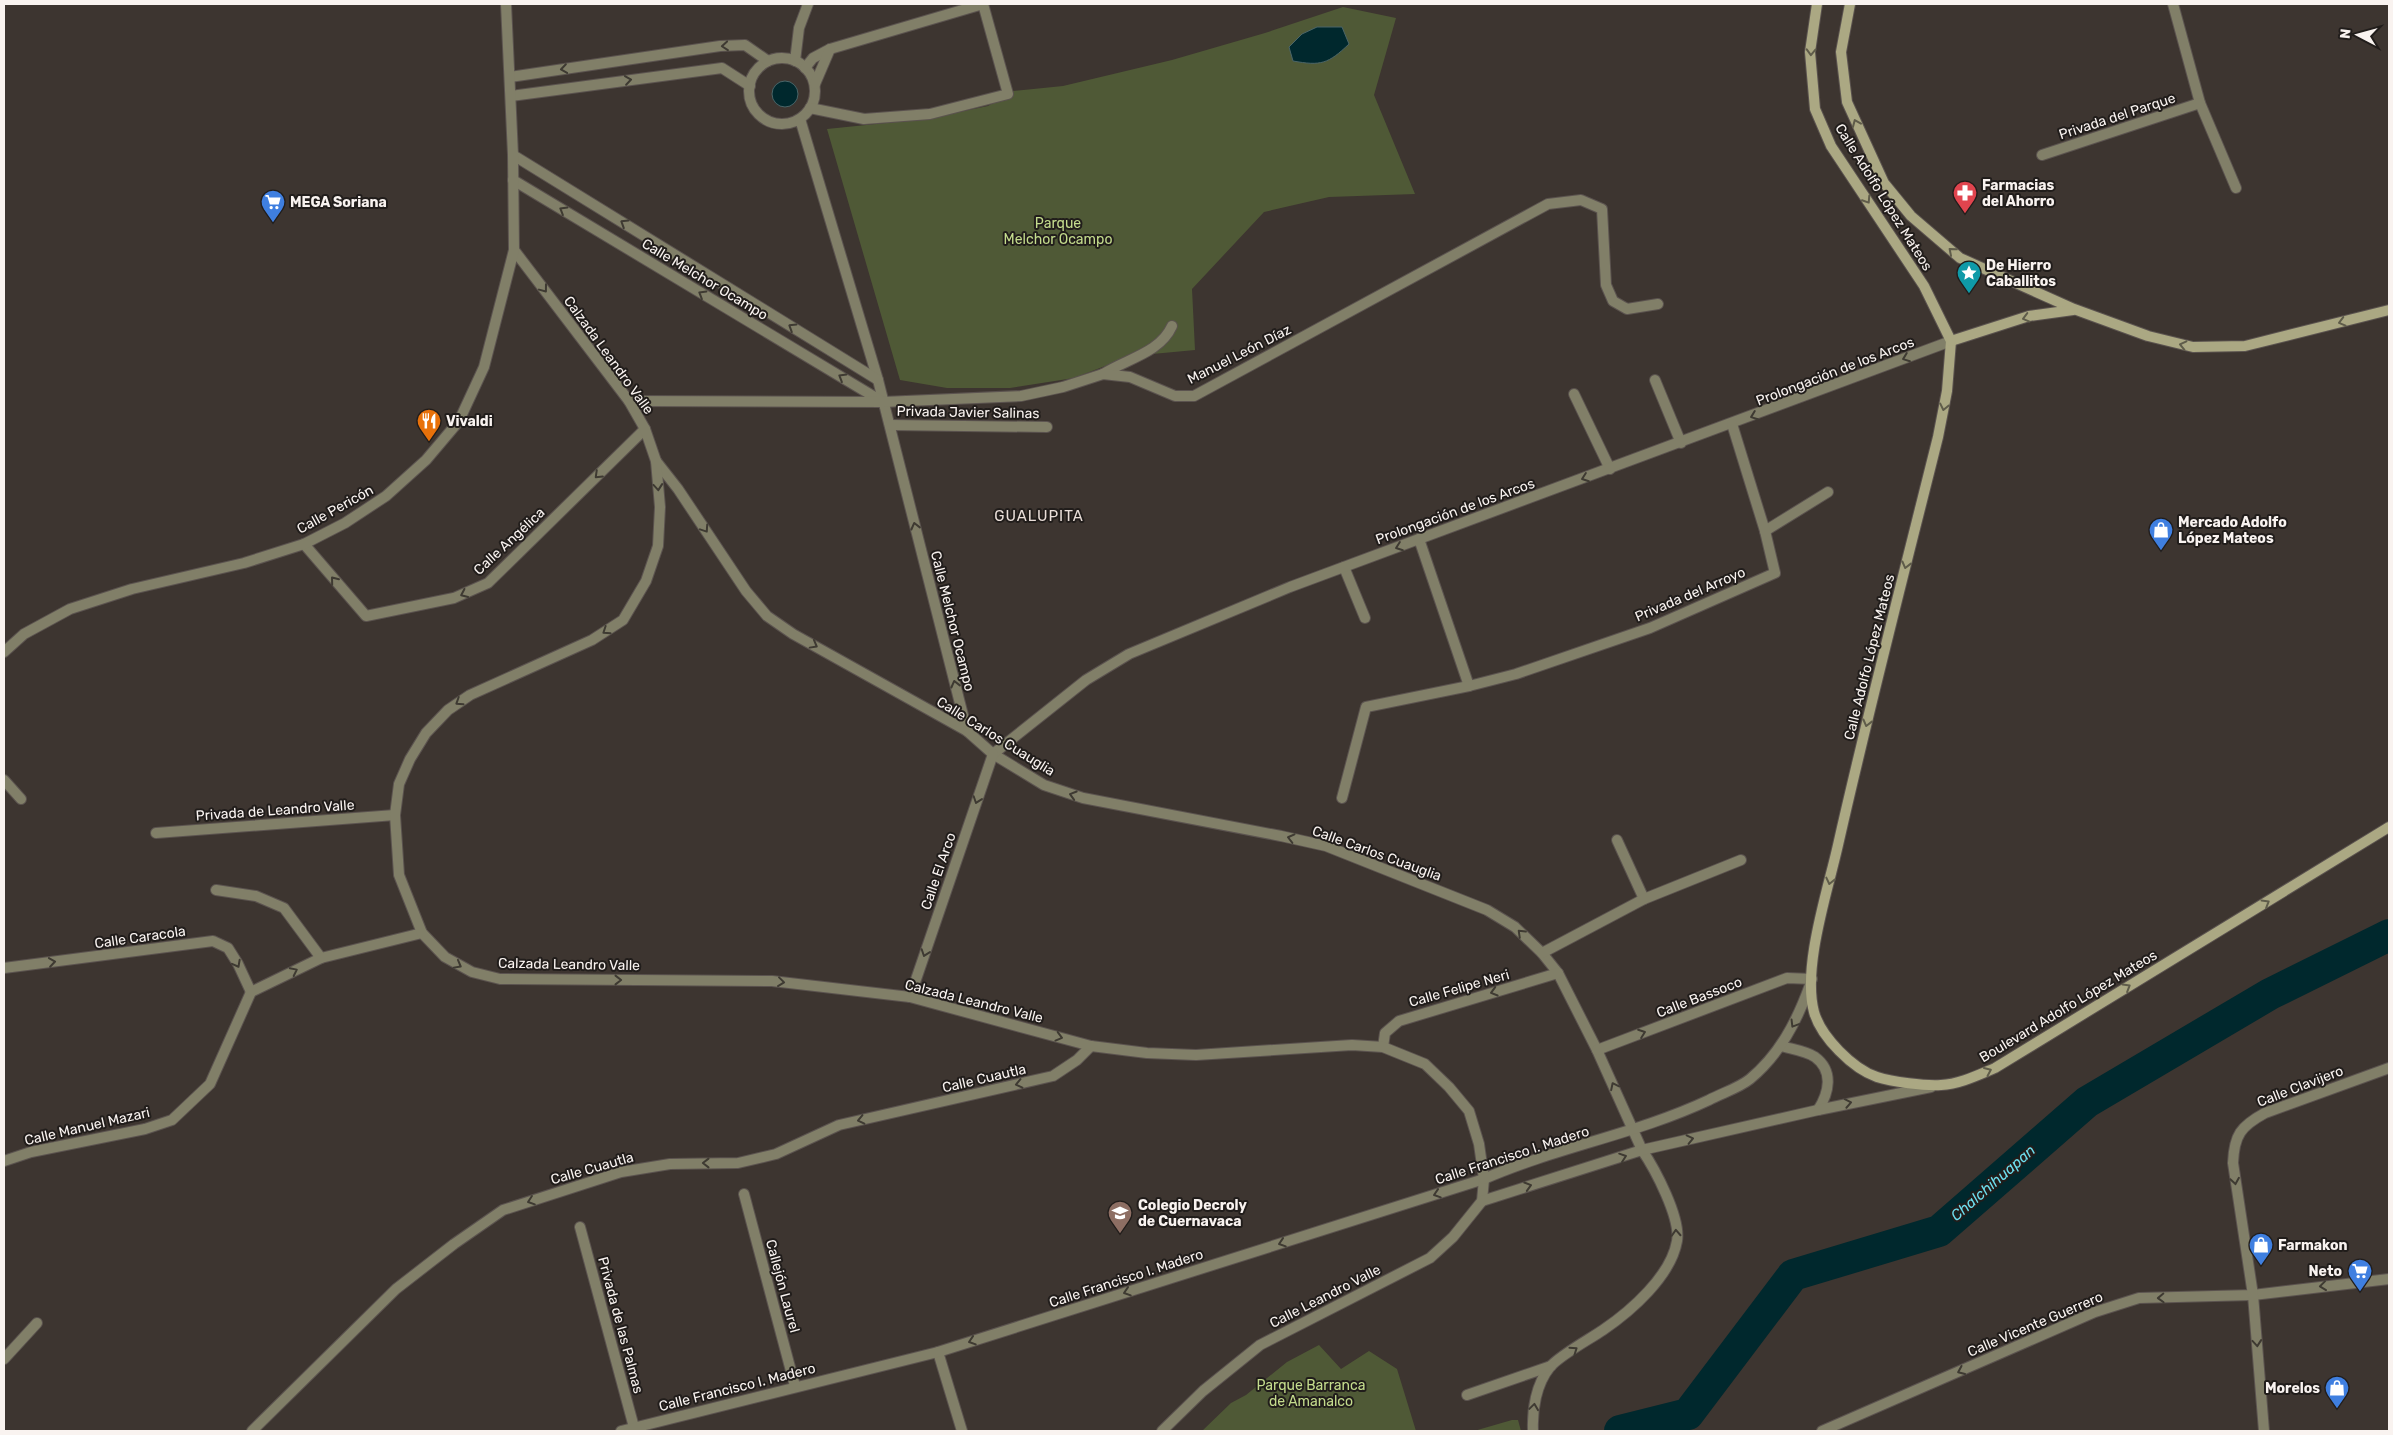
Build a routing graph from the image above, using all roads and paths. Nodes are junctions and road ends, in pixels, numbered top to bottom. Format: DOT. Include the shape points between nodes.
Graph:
graph roads {
  1 [pos="506,4"];
  2 [pos="514,4"];
  3 [pos="808,4"];
  4 [pos="983,4"];
  5 [pos="1817,4"];
  6 [pos="1850,4"];
  7 [pos="2173,4"];
  8 [pos="506,35"];
  9 [pos="830,49"];
  10 [pos="768,61"];
  11 [pos="795,61"];
  12 [pos="805,68"];
  13 [pos="510,77"];
  14 [pos="815,84"];
  15 [pos="750,86"];
  16 [pos="510,96"];
  17 [pos="2200,103"];
  18 [pos="810,108"];
  19 [pos="800,119"];
  20 [pos="513,155"];
  21 [pos="2042,155"];
  22 [pos="513,180"];
  23 [pos="2236,188"];
  24 [pos="514,250"];
  25 [pos="1658,304"];
  26 [pos="2074,309"];
  27 [pos="2389,310"];
  28 [pos="1172,326"];
  29 [pos="1951,341"];
  30 [pos="1103,374"];
  31 [pos="878,380"];
  32 [pos="1655,380"];
  33 [pos="1574,394"];
  34 [pos="629,401"];
  35 [pos="884,402"];
  36 [pos="1732,424"];
  37 [pos="890,425"];
  38 [pos="1047,427"];
  39 [pos="645,429"];
  40 [pos="1681,443"];
  41 [pos="656,461"];
  42 [pos="1610,469"];
  43 [pos="1828,492"];
  44 [pos="1765,531"];
  45 [pos="1419,539"];
  46 [pos="304,544"];
  47 [pos="1344,567"];
  48 [pos="1365,618"];
  49 [pos="4,652"];
  50 [pos="1468,686"];
  51 [pos="967,731"];
  52 [pos="993,754"];
  53 [pos="4,780"];
  54 [pos="1342,798"];
  55 [pos="21,799"];
  56 [pos="395,815"];
  57 [pos="2389,827"];
  58 [pos="156,833"];
  59 [pos="1616,840"];
  60 [pos="1741,860"];
  61 [pos="216,890"];
  62 [pos="1644,900"];
  63 [pos="422,933"];
  64 [pos="1542,953"];
  65 [pos="322,958"];
  66 [pos="4,968"];
  67 [pos="1558,974"];
  68 [pos="1812,979"];
  69 [pos="250,992"];
  70 [pos="910,997"];
  71 [pos="1091,1046"];
  72 [pos="1781,1046"];
  73 [pos="1383,1047"];
  74 [pos="1597,1050"];
  75 [pos="2389,1068"];
  76 [pos="1942,1085"];
  77 [pos="1818,1110"];
  78 [pos="1635,1130"];
  79 [pos="1642,1150"];
  80 [pos="4,1161"];
  81 [pos="1484,1179"];
  82 [pos="744,1194"];
  83 [pos="1482,1201"];
  84 [pos="580,1227"];
  85 [pos="2389,1279"];
  86 [pos="2253,1294"];
  87 [pos="37,1323"];
  88 [pos="938,1352"];
  89 [pos="4,1359"];
  90 [pos="1551,1366"];
  91 [pos="795,1386"];
  92 [pos="1467,1394"];
  93 [pos="635,1429"];
  94 [pos="252,1431"];
  95 [pos="621,1431"];
  96 [pos="962,1431"];
  97 [pos="1162,1431"];
  98 [pos="1533,1431"];
  99 [pos="1822,1431"];
  100 [pos="2264,1431"];
  1 -- 8 [label="street"];
  2 -- 8 [label="street"];
  3 -- 11 [label="street" via="799,28"];
  4 -- 9 [label="street"];
  4 -- 18 [label="street" via="1008,94 930,114 864,119"];
  5 -- 29 [label="main road, Calle Adolfo López Mateos, one-way" via="1810,52 1815,109 1831,146 1924,286"];
  26 -- 6 [label="main road, Calle Adolfo López Mateos, one-way" via="1960,258 1911,216 1884,182 1847,102 1840,52"];
  7 -- 17 [label="street"];
  8 -- 13 [label="street"];
  9 -- 12 [label="street" via="813,58"];
  9 -- 14 [label="street"];
  10 -- 11 [label="street" via="784,58"];
  10 -- 13 [label="street, one-way" via="745,45 720,46"];
  10 -- 15 [label="street" via="753,76"];
  11 -- 12 [label="street"];
  12 -- 14 [label="street"];
  13 -- 16 [label="street"];
  14 -- 18 [label="street" via="816,94"];
  16 -- 15 [label="street, one-way" via="722,68"];
  15 -- 19 [label="street" via="753,108 760,116 780,125"];
  16 -- 20 [label="street"];
  17 -- 21 [label="street, Privada del Parque"];
  17 -- 23 [label="street"];
  18 -- 19 [label="street"];
  19 -- 31 [label="street, Calle Melchor Ocampo"];
  20 -- 22 [label="street"];
  31 -- 20 [label="street, Calle Melchor Ocampo, one-way"];
  22 -- 24 [label="street"];
  35 -- 22 [label="street, Calle Melchor Ocampo, one-way"];
  24 -- 34 [label="street, Calzada Leandro Valle, one-way"];
  24 -- 46 [label="street, Calle Pericón" via="484,367 459,421 426,460 386,496 345,523"];
  25 -- 30 [label="street, Manuel León Díaz" via="1627,309 1613,301 1606,285 1602,208 1580,200 1548,204 1194,396 1175,396 1130,378"];
  27 -- 26 [label="main road, Calle Adolfo López Mateos, one-way" via="2245,346 2216,348 2193,347 2148,336"];
  26 -- 29 [label="main road, Calle Adolfo López Mateos, one-way" via="2029,316"];
  28 -- 30 [label="street" via="1167,338 1150,350"];
  29 -- 36 [label="street, Prolongación de los Arcos, one-way"];
  29 -- 68 [label="main road, Calle Adolfo López Mateos, one-way" via="1947,391 1938,437 1854,772 1815,947"];
  30 -- 35 [label="street, Manuel León Díaz" via="1021,396"];
  31 -- 35 [label="street, Calle Melchor Ocampo"];
  32 -- 40 [label="street"];
  33 -- 42 [label="street"];
  34 -- 35 [label="street"];
  34 -- 39 [label="street, Calzada Leandro Valle"];
  35 -- 37 [label="street, Calle Melchor Ocampo"];
  36 -- 40 [label="street, Prolongación de los Arcos"];
  36 -- 44 [label="street, Privada del Arroyo"];
  37 -- 38 [label="street, Privada Javier Salinas"];
  51 -- 37 [label="street, Calle Melchor Ocampo, one-way"];
  39 -- 41 [label="street, Calzada Leandro Valle"];
  39 -- 46 [label="street, Calle Angélica, one-way" via="488,583 454,598 366,616"];
  40 -- 42 [label="street, Prolongación de los Arcos"];
  41 -- 51 [label="street, Calle Carlos Cuauglia, one-way" via="746,592 767,616 793,634"];
  41 -- 56 [label="street, Calzada Leandro Valle, one-way" via="660,508 658,546 646,582 623,620 592,640 470,695 448,710 426,733 410,759 399,784"];
  42 -- 45 [label="street, Prolongación de los Arcos, one-way"];
  43 -- 44 [label="street"];
  44 -- 50 [label="street, Privada del Arroyo" via="1775,573 1650,628 1516,674"];
  45 -- 47 [label="street, Prolongación de los Arcos, one-way"];
  45 -- 50 [label="street"];
  46 -- 49 [label="street, Calle Pericón" via="244,563 132,589 70,609 24,634"];
  47 -- 48 [label="street"];
  47 -- 52 [label="street, Prolongación de los Arcos" via="1129,654 1086,680"];
  50 -- 54 [label="street, Privada del Arroyo" via="1366,707"];
  51 -- 52 [label="street, Calle Carlos Cuauglia"];
  64 -- 52 [label="street, Calle Carlos Cuauglia, one-way" via="1515,928 1487,910 1326,846 1083,798 1044,785"];
  52 -- 70 [label="street, Calle El Arco, one-way"];
  53 -- 55 [label="street"];
  56 -- 58 [label="street, Privada de Leandro Valle"];
  56 -- 63 [label="street, Calzada Leandro Valle" via="399,875"];
  76 -- 57 [label="main road, Boulevard Adolfo López Mateos, one-way" via="1995,1068"];
  59 -- 62 [label="street"];
  60 -- 62 [label="street"];
  61 -- 65 [label="street" via="256,896 284,908"];
  62 -- 64 [label="street"];
  63 -- 65 [label="street"];
  63 -- 70 [label="street, Calzada Leandro Valle, one-way" via="445,957 472,972 500,978 772,981"];
  64 -- 67 [label="street, Calle Carlos Cuauglia"];
  69 -- 65 [label="street, one-way"];
  66 -- 69 [label="street, Calle Caracola, one-way" via="213,941 228,948"];
  67 -- 73 [label="street, Calle Felipe Neri, one-way" via="1399,1020 1385,1033"];
  67 -- 74 [label="street, Calle Carlos Cuauglia"];
  68 -- 72 [label="street, Calle Adolfo López Mateos, one-way" via="1799,1015"];
  74 -- 68 [label="street, Calle Bassoco, one-way" via="1787,978"];
  68 -- 76 [label="main road, Calle Adolfo López Mateos" via="1814,1012 1837,1050 1876,1077"];
  69 -- 80 [label="street, Calle Manuel Mazari" via="210,1084 172,1120"];
  70 -- 71 [label="street, Calzada Leandro Valle, one-way"];
  71 -- 73 [label="street, Calzada Leandro Valle" via="1196,1055 1352,1045"];
  71 -- 94 [label="street, Calle Cuautla, one-way" via="1053,1076 839,1125 776,1154 738,1163 670,1164 621,1172 503,1210 396,1289"];
  72 -- 77 [label="street" via="1814,1057 1825,1069 1828,1084 1825,1099"];
  72 -- 78 [label="street, Calle Adolfo López Mateos" via="1748,1081"];
  73 -- 81 [label="street, Calzada Leandro Valle" via="1424,1064 1469,1111 1479,1144"];
  78 -- 74 [label="street, Calle Carlos Cuauglia, one-way"];
  75 -- 86 [label="street, Calle Clavijero, one-way" via="2274,1110 2248,1122 2239,1133 2233,1163"];
  77 -- 76 [label="street, Boulevard Adolfo López Mateos, one-way"];
  79 -- 77 [label="street, Boulevard Adolfo López Mateos, one-way"];
  78 -- 79 [label="street, Calle Carlos Cuauglia"];
  78 -- 81 [label="street, Calle Francisco I. Madero" via="1514,1166"];
  83 -- 79 [label="street, one-way"];
  90 -- 79 [label="street, Calle Carlos Cuauglia, one-way" via="1644,1298 1668,1262 1677,1241 1676,1222 1651,1163"];
  81 -- 83 [label="street"];
  81 -- 88 [label="street, Calle Francisco I. Madero, one-way"];
  82 -- 91 [label="street, Callejón Laurel"];
  83 -- 97 [label="street, Calle Leandro Valle" via="1453,1237 1430,1258 1260,1345"];
  84 -- 93 [label="street, Privada de las Palmas"];
  85 -- 86 [label="street, Calle Vicente Guerrero, one-way"];
  86 -- 99 [label="street, Calle Vicente Guerrero, one-way" via="2139,1298 2095,1312"];
  86 -- 100 [label="street, Calle Clavijero, one-way"];
  87 -- 89 [label="street"];
  88 -- 91 [label="street, Calle Francisco I. Madero"];
  88 -- 96 [label="street"];
  90 -- 92 [label="street"];
  98 -- 90 [label="street, Calle Carlos Cuauglia, one-way" via="1535,1401 1540,1384"];
  91 -- 93 [label="street, Calle Francisco I. Madero"];
  93 -- 95 [label="street, Calle Francisco I. Madero"];
}
